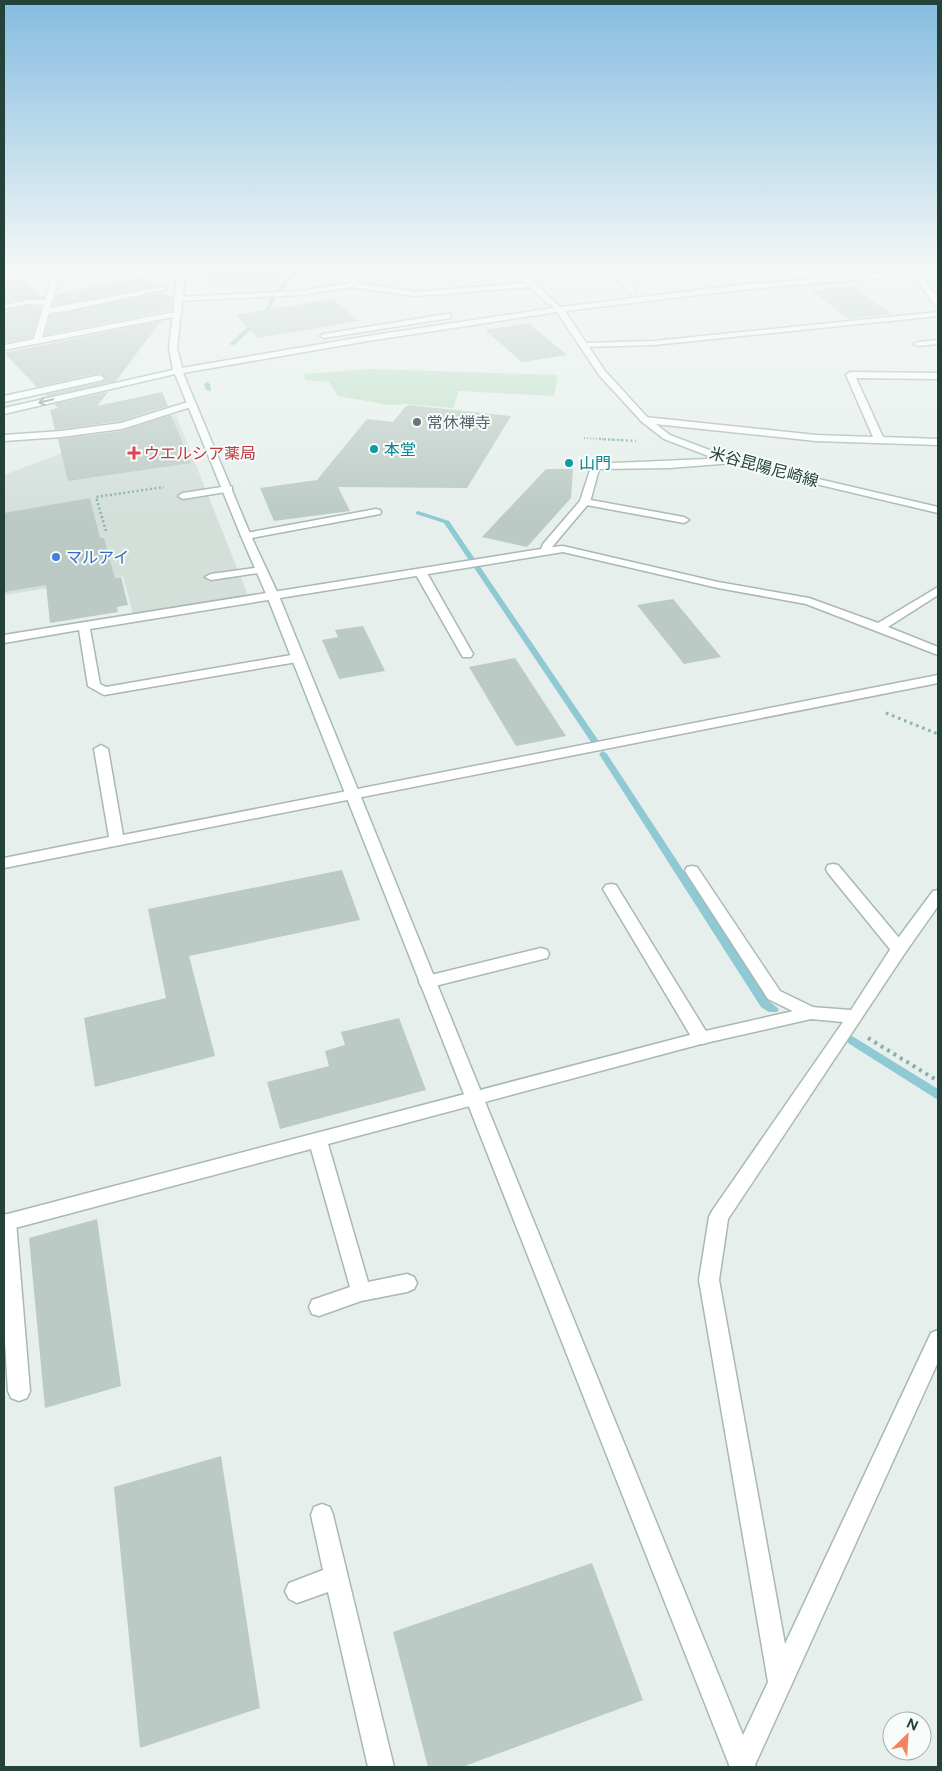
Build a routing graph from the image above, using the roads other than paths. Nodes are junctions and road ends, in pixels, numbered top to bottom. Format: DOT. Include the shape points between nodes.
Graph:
graph roads {
  1 [pos="175,352"];
  2 [pos="268,352"];
  3 [pos="588,352"];
  4 [pos="181,364"];
  5 [pos="938,376"];
  6 [pos="4,399"];
  7 [pos="191,404"];
  8 [pos="4,411"];
  9 [pos="645,420"];
  10 [pos="4,438"];
  11 [pos="879,440"];
  12 [pos="938,442"];
  13 [pos="730,462"];
  14 [pos="228,489"];
  15 [pos="183,496"];
  16 [pos="585,502"];
  17 [pos="938,510"];
  18 [pos="376,512"];
  19 [pos="684,520"];
  20 [pos="246,536"];
  21 [pos="546,552"];
  22 [pos="261,570"];
  23 [pos="421,573"];
  24 [pos="210,577"];
  25 [pos="938,590"];
  26 [pos="273,596"];
  27 [pos="84,626"];
  28 [pos="880,627"];
  29 [pos="4,639"];
  30 [pos="938,651"];
  31 [pos="467,654"];
  32 [pos="298,658"];
  33 [pos="938,679"];
  34 [pos="101,749"];
  35 [pos="352,795"];
  36 [pos="117,841"];
  37 [pos="4,863"];
  38 [pos="833,869"];
  39 [pos="692,871"];
  40 [pos="611,889"];
  41 [pos="936,905"];
  42 [pos="899,949"];
  43 [pos="541,954"];
  44 [pos="427,982"];
  45 [pos="811,1013"];
  46 [pos="852,1022"];
  47 [pos="701,1038"];
  48 [pos="474,1099"];
  49 [pos="318,1140"];
  50 [pos="5,1222"];
  51 [pos="407,1283"];
  52 [pos="361,1292"];
  53 [pos="319,1307"];
  54 [pos="938,1340"];
  55 [pos="19,1390"];
  56 [pos="322,1515"];
  57 [pos="336,1577"];
  58 [pos="297,1591"];
  59 [pos="780,1682"];
  60 [pos="742,1766"];
  61 [pos="382,1767"];
  1 -- 4 [label="street"];
  2 -- 4 [label="street"];
  3 -- 9 [label="street, 米谷昆陽尼崎線" via="602,373"];
  4 -- 6 [label="street"];
  4 -- 7 [label="street"];
  4 -- 8 [label="street, one-way"];
  5 -- 11 [label="street" via="850,375"];
  7 -- 10 [label="street" via="122,426"];
  7 -- 14 [label="street"];
  9 -- 11 [label="street" via="816,438"];
  9 -- 13 [label="street, 米谷昆陽尼崎線" via="667,437"];
  11 -- 12 [label="street"];
  13 -- 16 [label="street" via="595,466"];
  13 -- 17 [label="street, 米谷昆陽尼崎線"];
  14 -- 15 [label="street"];
  14 -- 20 [label="street"];
  16 -- 19 [label="street"];
  16 -- 21 [label="street" via="547,546"];
  18 -- 20 [label="street"];
  20 -- 22 [label="street"];
  21 -- 23 [label="street"];
  21 -- 28 [label="street" via="563,550 718,585 809,601"];
  22 -- 24 [label="street"];
  22 -- 26 [label="street"];
  23 -- 26 [label="street"];
  23 -- 31 [label="street"];
  25 -- 28 [label="street"];
  26 -- 27 [label="street"];
  26 -- 32 [label="street"];
  27 -- 29 [label="street"];
  27 -- 32 [label="street" via="94,686 104,690"];
  28 -- 30 [label="street"];
  32 -- 35 [label="street"];
  33 -- 35 [label="street"];
  34 -- 36 [label="street"];
  35 -- 36 [label="street"];
  35 -- 44 [label="street"];
  36 -- 37 [label="street"];
  38 -- 42 [label="street"];
  39 -- 45 [label="street" via="774,996"];
  40 -- 47 [label="street"];
  41 -- 42 [label="street"];
  42 -- 46 [label="street"];
  43 -- 44 [label="street"];
  44 -- 48 [label="street"];
  45 -- 46 [label="street"];
  45 -- 47 [label="street"];
  46 -- 59 [label="street" via="719,1217 709,1280"];
  47 -- 48 [label="street"];
  48 -- 49 [label="street"];
  48 -- 60 [label="street"];
  49 -- 50 [label="street"];
  49 -- 52 [label="street"];
  50 -- 55 [label="street"];
  51 -- 52 [label="street"];
  52 -- 53 [label="street"];
  54 -- 59 [label="street"];
  56 -- 57 [label="street"];
  57 -- 58 [label="street"];
  57 -- 61 [label="street"];
  59 -- 60 [label="street"];
}
